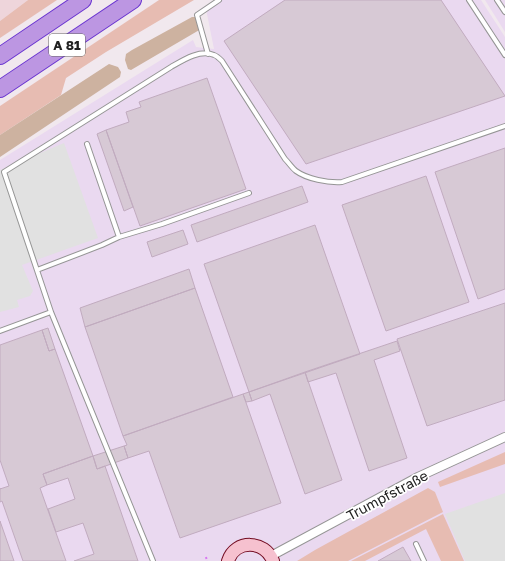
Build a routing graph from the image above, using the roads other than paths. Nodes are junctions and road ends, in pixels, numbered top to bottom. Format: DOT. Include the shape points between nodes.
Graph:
graph roads {
  1 [pos="83,0"];
  2 [pos="133,0"];
  3 [pos="219,0"];
  4 [pos="469,0"];
  5 [pos="497,0"];
  6 [pos="505,12"];
  7 [pos="208,54"];
  8 [pos="505,55"];
  9 [pos="0,56"];
  10 [pos="0,89"];
  11 [pos="505,126"];
  12 [pos="87,144"];
  13 [pos="249,193"];
  14 [pos="119,237"];
  15 [pos="37,270"];
  16 [pos="51,312"];
  17 [pos="0,331"];
  18 [pos="505,437"];
  19 [pos="416,544"];
  20 [pos="272,559"];
  21 [pos="153,561"];
  22 [pos="228,561"];
  23 [pos="424,561"];
  1 -- 9 [label="highway, A 81"];
  2 -- 10 [label="highway, A 81"];
  3 -- 7 [label="lane" via="197,15"];
  4 -- 8 [label="lane"];
  5 -- 6 [label="lane"];
  7 -- 11 [label="lane" via="222,61 294,170 328,182 349,180"];
  7 -- 15 [label="lane" via="196,55 171,67 4,172"];
  12 -- 14 [label="lane"];
  13 -- 14 [label="lane"];
  14 -- 15 [label="lane"];
  15 -- 16 [label="lane"];
  16 -- 17 [label="lane"];
  16 -- 21 [label="lane"];
  18 -- 20 [label="street, Trumpfstraße" via="418,477"];
  19 -- 23 [label="lane"];
  20 -- 22 [label="street" via="266,550 250,544 235,550"];
}
